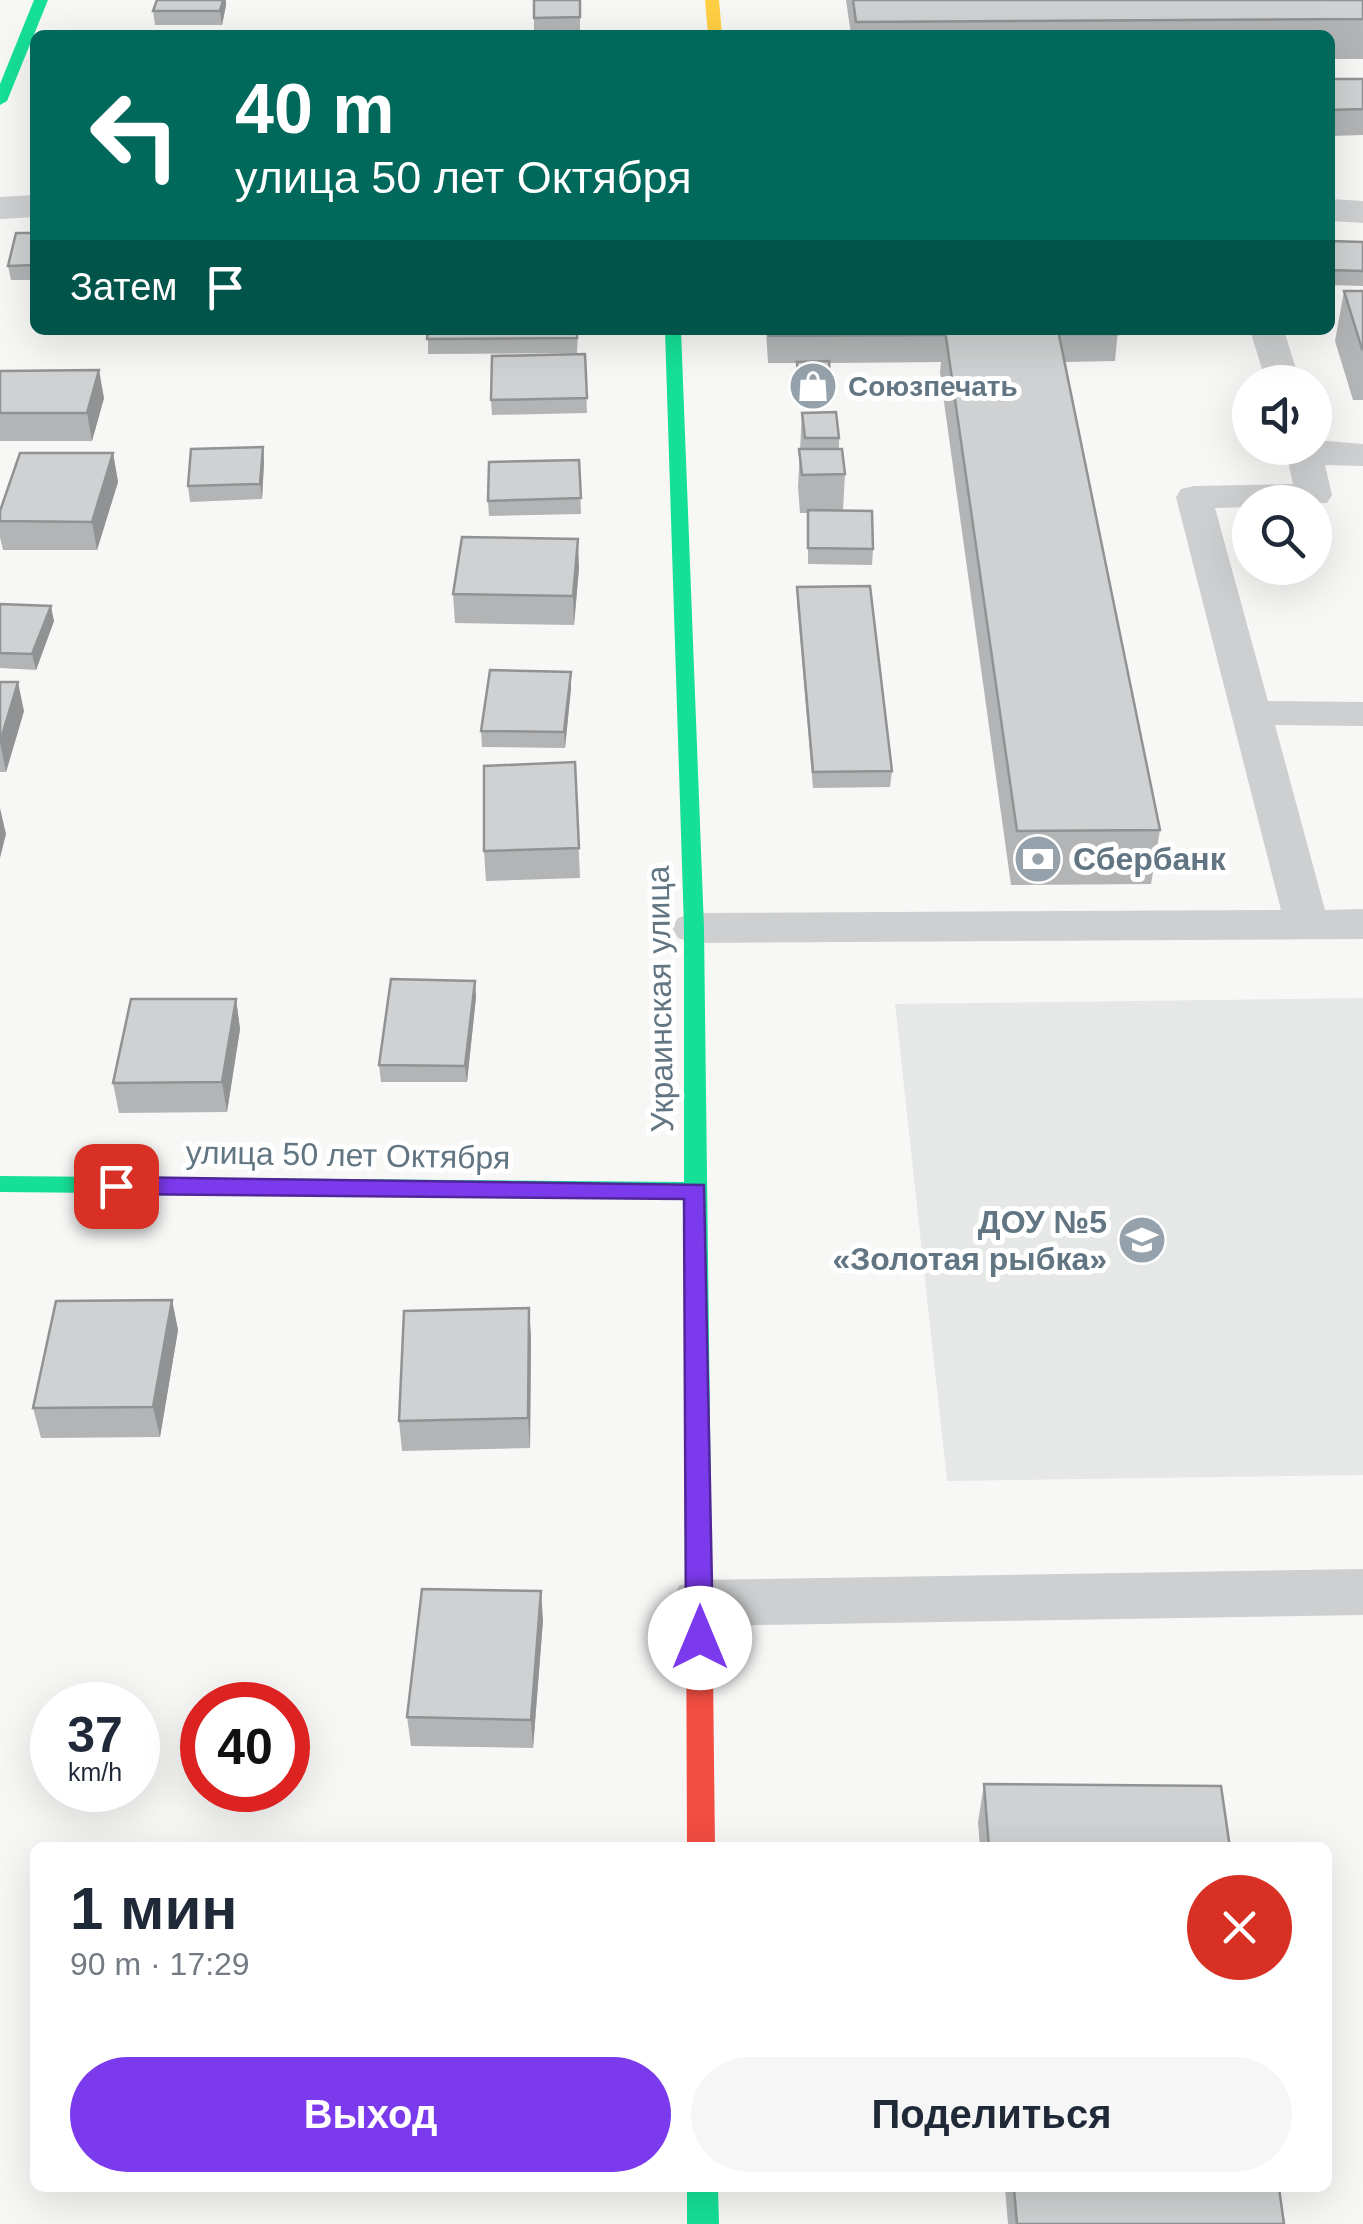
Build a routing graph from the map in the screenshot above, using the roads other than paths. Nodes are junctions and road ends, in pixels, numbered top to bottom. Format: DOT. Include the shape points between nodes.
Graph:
graph roads {
  1 [pos="41,0"];
  2 [pos="712,0"];
  3 [pos="715,30"];
  4 [pos="0,101"];
  5 [pos="30,206"];
  6 [pos="0,208"];
  7 [pos="1335,210"];
  8 [pos="1363,212"];
  9 [pos="673,335"];
  10 [pos="1268,335"];
  11 [pos="1277,365"];
  12 [pos="1332,452"];
  13 [pos="1363,454"];
  14 [pos="1307,465"];
  15 [pos="1251,712"];
  16 [pos="1363,714"];
  17 [pos="1306,924"];
  18 [pos="1363,924"];
  19 [pos="694,928"];
  20 [pos="0,1184"];
  21 [pos="695,1191"];
  22 [pos="1363,1592"];
  23 [pos="700,1603"];
  24 [pos="701,1842"];
  25 [pos="702,2192"];
  26 [pos="703,2224"];
  1 -- 4 [label="main road"];
  2 -- 3 [label="main road"];
  5 -- 6 [label="street"];
  7 -- 8 [label="street"];
  9 -- 19 [label="main road, Украинская улица"];
  10 -- 11 [label="lane"];
  12 -- 13 [label="lane"];
  14 -- 15 [label="lane" via="1314,495 1194,497"];
  15 -- 16 [label="lane"];
  15 -- 17 [label="lane"];
  17 -- 18 [label="lane"];
  17 -- 19 [label="lane"];
  19 -- 21 [label="main road, Украинская улица"];
  20 -- 21 [label="main road, улица 50 лет Октября"];
  21 -- 23 [label="main road, Украинская улица"];
  22 -- 23 [label="lane"];
  23 -- 24 [label="main road, Украинская улица"];
  25 -- 26 [label="main road"];
}
